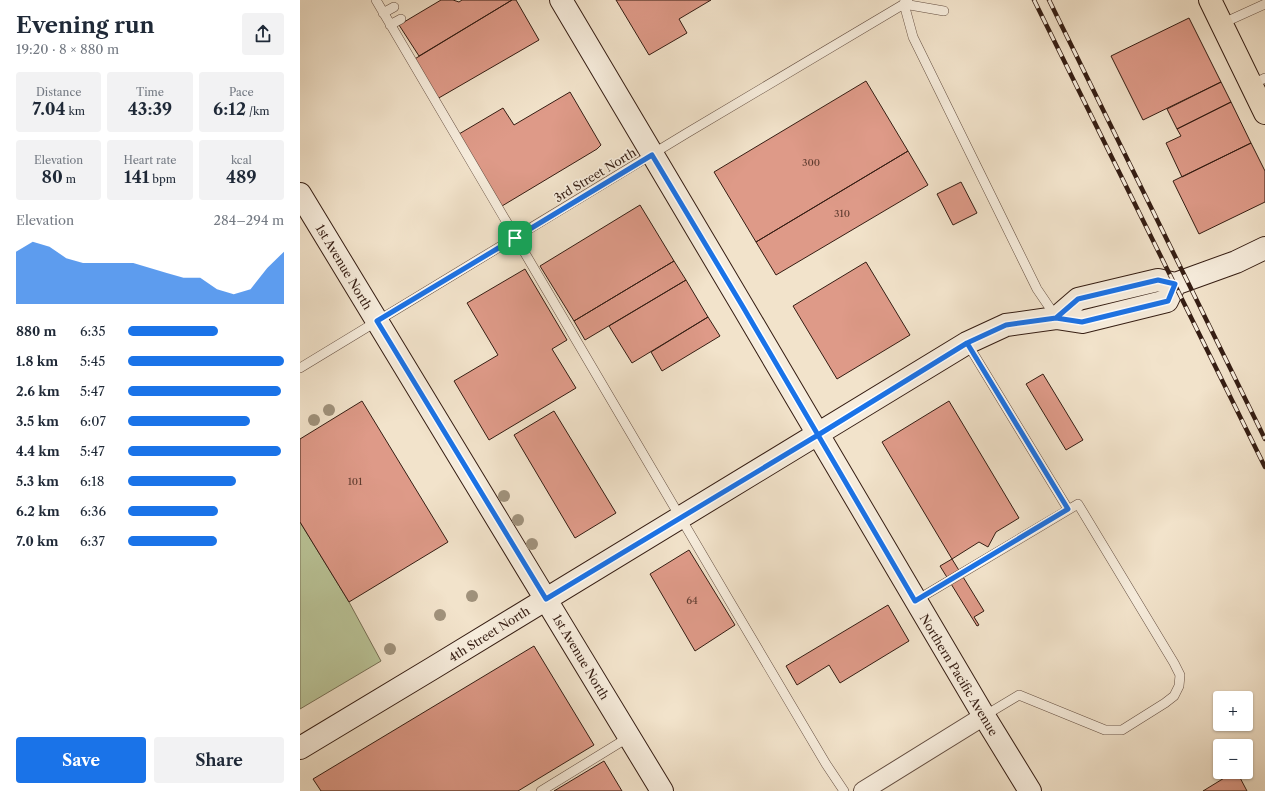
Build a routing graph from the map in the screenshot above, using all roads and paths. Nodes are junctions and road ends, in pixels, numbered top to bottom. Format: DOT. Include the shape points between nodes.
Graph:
graph roads {
  1 [pos="376,0"];
  2 [pos="561,0"];
  3 [pos="1210,0"];
  4 [pos="906,1"];
  5 [pos="1265,4"];
  6 [pos="394,7"];
  7 [pos="944,11"];
  8 [pos="383,13"];
  9 [pos="401,18"];
  10 [pos="1221,24"];
  11 [pos="390,25"];
  12 [pos="1258,81"];
  13 [pos="1265,113"];
  14 [pos="652,155"];
  15 [pos="300,194"];
  16 [pos="515,238"];
  17 [pos="1265,248"];
  18 [pos="1056,318"];
  19 [pos="377,321"];
  20 [pos="967,343"];
  21 [pos="300,368"];
  22 [pos="818,435"];
  23 [pos="1068,509"];
  24 [pos="680,518"];
  25 [pos="546,599"];
  26 [pos="915,601"];
  27 [pos="984,716"];
  28 [pos="629,737"];
  29 [pos="300,748"];
  30 [pos="541,791"];
  31 [pos="662,791"];
  32 [pos="844,791"];
  33 [pos="862,791"];
  34 [pos="1030,791"];
  1 -- 8 [label="lane"];
  2 -- 14 [label="street, Northern Pacific Avenue"];
  3 -- 10 [label="main road"];
  4 -- 7 [label="lane"];
  4 -- 14 [label="lane, 3rd Street North"];
  4 -- 18 [label="lane" via="913,37 1038,289"];
  5 -- 10 [label="lane"];
  6 -- 8 [label="lane"];
  8 -- 11 [label="lane"];
  9 -- 11 [label="lane"];
  10 -- 12 [label="main road"];
  11 -- 16 [label="lane"];
  12 -- 13 [label="main road"];
  14 -- 16 [label="lane, 3rd Street North"];
  14 -- 22 [label="street, Northern Pacific Avenue"];
  15 -- 19 [label="street, 1st Avenue North"];
  16 -- 19 [label="lane, 3rd Street North"];
  16 -- 24 [label="lane"];
  17 -- 18 [label="street" via="1236,262 1175,284 1158,280 1078,299"];
  18 -- 20 [label="street, 4th Street North" via="1006,325"];
  19 -- 21 [label="lane, 3rd Street North"];
  19 -- 25 [label="street, 1st Avenue North"];
  20 -- 22 [label="street, 4th Street North"];
  20 -- 23 [label="lane"];
  22 -- 24 [label="street, 4th Street North"];
  22 -- 26 [label="street, Northern Pacific Avenue"];
  23 -- 26 [label="lane"];
  23 -- 27 [label="lane" via="1078,504 1174,663 1180,675 1174,696 1122,730 1105,730 1019,695"];
  24 -- 25 [label="street, 4th Street North"];
  24 -- 32 [label="lane"];
  25 -- 28 [label="street, 1st Avenue North"];
  25 -- 29 [label="street, 4th Street North"];
  26 -- 27 [label="street, Northern Pacific Avenue"];
  27 -- 33 [label="street"];
  27 -- 34 [label="street, Northern Pacific Avenue"];
  28 -- 30 [label="lane"];
  28 -- 31 [label="street, 1st Avenue North"];
}
